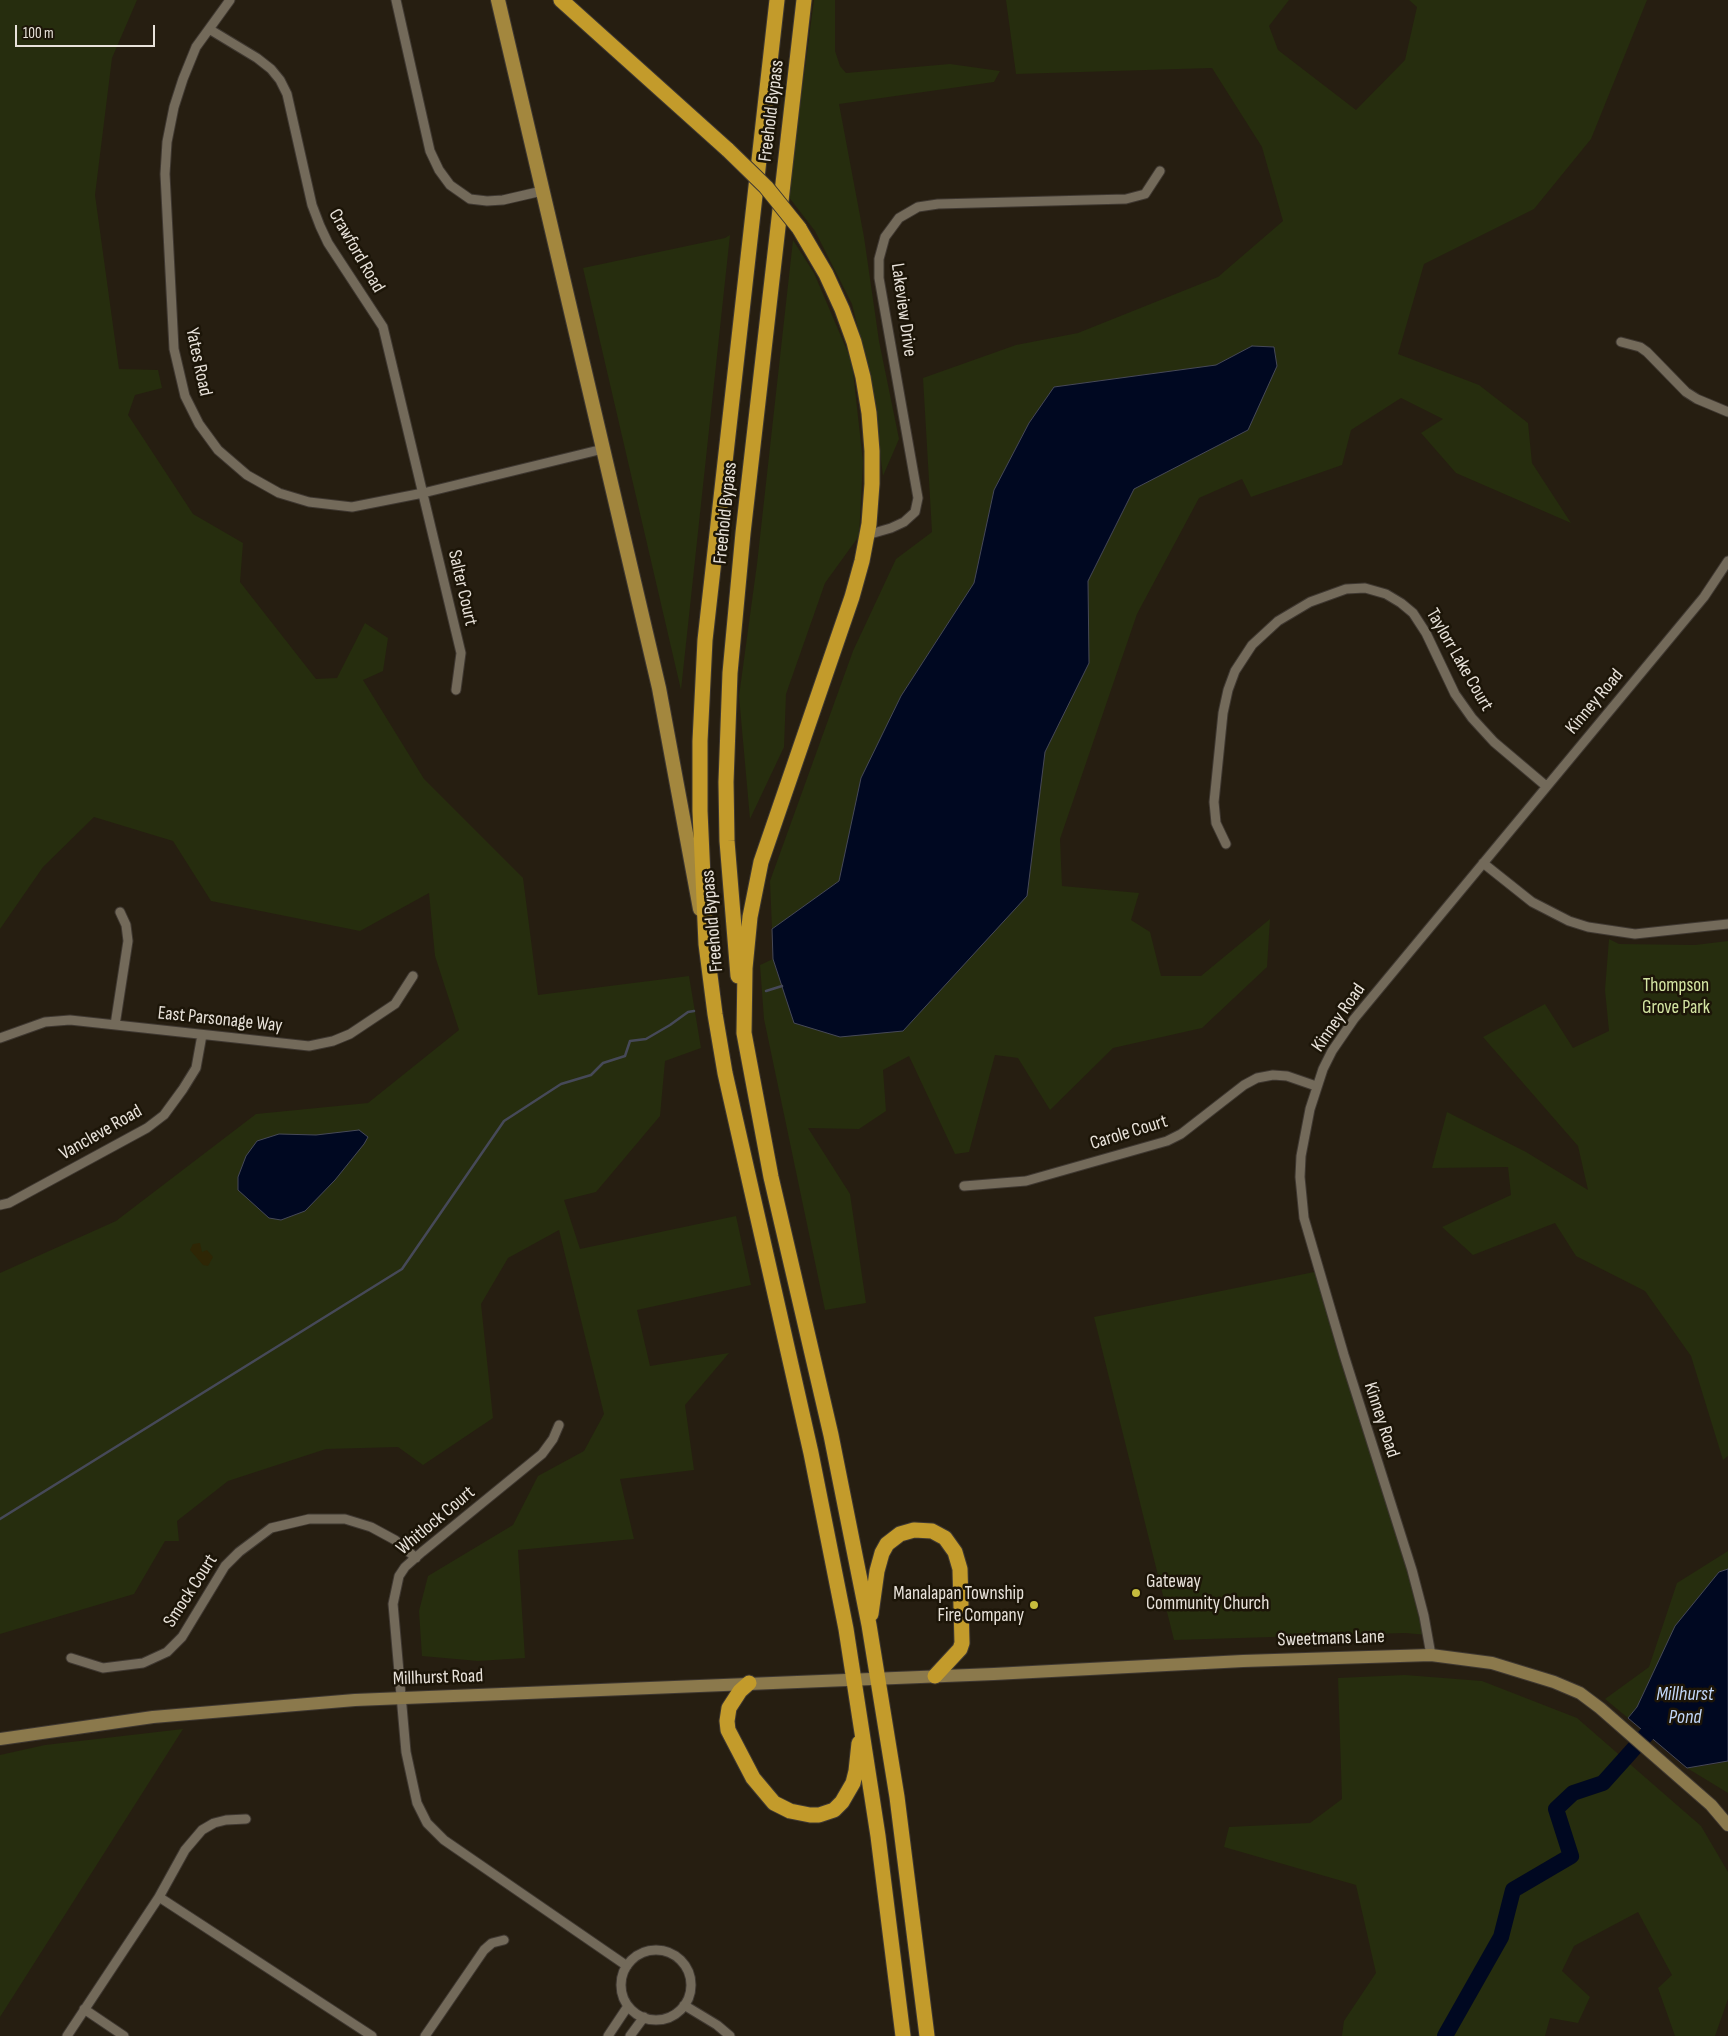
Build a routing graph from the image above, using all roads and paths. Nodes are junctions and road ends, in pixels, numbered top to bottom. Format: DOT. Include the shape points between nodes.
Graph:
graph roads {
  1 [pos="230,0"];
  2 [pos="396,0"];
  3 [pos="498,0"];
  4 [pos="561,0"];
  5 [pos="777,0"];
  6 [pos="804,0"];
  7 [pos="209,29"];
  8 [pos="1160,170"];
  9 [pos="542,191"];
  10 [pos="1621,342"];
  11 [pos="1728,412"];
  12 [pos="604,449"];
  13 [pos="423,493"];
  14 [pos="867,535"];
  15 [pos="1728,562"];
  16 [pos="456,690"];
  17 [pos="1546,786"];
  18 [pos="1226,844"];
  19 [pos="1483,863"];
  20 [pos="120,912"];
  21 [pos="1728,924"];
  22 [pos="706,944"];
  23 [pos="413,976"];
  24 [pos="115,1025"];
  25 [pos="744,1033"];
  26 [pos="202,1035"];
  27 [pos="0,1038"];
  28 [pos="1316,1086"];
  29 [pos="964,1186"];
  30 [pos="0,1205"];
  31 [pos="560,1425"];
  32 [pos="416,1558"];
  33 [pos="869,1625"];
  34 [pos="1431,1655"];
  35 [pos="71,1658"];
  36 [pos="935,1676"];
  37 [pos="879,1678"];
  38 [pos="855,1679"];
  39 [pos="749,1683"];
  40 [pos="401,1698"];
  41 [pos="861,1722"];
  42 [pos="0,1739"];
  43 [pos="246,1819"];
  44 [pos="1728,1826"];
  45 [pos="159,1897"];
  46 [pos="504,1940"];
  47 [pos="627,1966"];
  48 [pos="684,2005"];
  49 [pos="628,2006"];
  50 [pos="84,2009"];
  51 [pos="644,2017"];
  52 [pos="609,2035"];
  53 [pos="68,2036"];
  54 [pos="124,2036"];
  55 [pos="372,2036"];
  56 [pos="426,2036"];
  57 [pos="630,2036"];
  58 [pos="730,2036"];
  59 [pos="903,2036"];
  60 [pos="927,2036"];
  1 -- 7 [label="street, Yates Road"];
  2 -- 9 [label="street" via="430,151 450,185 470,198 487,201"];
  3 -- 9 [label="main road"];
  4 -- 14 [label="highway, bridge" via="766,187 798,228 826,274 854,342 869,413 872,484"];
  5 -- 22 [label="highway, Freehold Bypass" via="705,640 700,810"];
  6 -- 25 [label="highway, Freehold Bypass" via="730,673 727,841"];
  7 -- 13 [label="street, Crawford Road" via="271,69 287,94 312,205 320,226 383,327"];
  7 -- 13 [label="street, Yates Road" via="196,47 184,79 167,142 165,202 174,349 185,396 199,424 218,450 247,475 279,493 308,502 352,507"];
  8 -- 14 [label="street, Lakeview Drive" via="1145,194 1126,199 938,204 918,207 899,218 886,237 879,259 879,278 918,498 915,512 904,522"];
  9 -- 12 [label="main road"];
  10 -- 11 [label="street" via="1647,352 1686,392"];
  12 -- 13 [label="street, Yates Road"];
  12 -- 22 [label="main road" via="660,688"];
  13 -- 16 [label="street, Salter Court" via="461,653"];
  14 -- 25 [label="highway" via="852,597 761,862 750,917"];
  15 -- 17 [label="street, Kinney Road" via="1704,596"];
  17 -- 18 [label="street, Taylorr Lake Court" via="1489,737 1464,708 1413,613 1386,594 1365,588 1346,589 1310,602 1278,622 1252,645 1235,671 1223,713 1214,802 1217,826"];
  17 -- 19 [label="street, Kinney Road"];
  19 -- 21 [label="street" via="1532,902 1588,928 1635,934"];
  19 -- 28 [label="street, Kinney Road" via="1354,1019 1332,1051"];
  20 -- 24 [label="street" via="128,941"];
  22 -- 38 [label="highway, Freehold Bypass" via="725,1073 811,1453"];
  23 -- 26 [label="street, East Parsonage Way" via="395,1004 334,1041 310,1046"];
  24 -- 26 [label="street, East Parsonage Way"];
  24 -- 27 [label="street, East Parsonage Way" via="70,1020 45,1022"];
  25 -- 33 [label="highway" via="771,1177 831,1435"];
  26 -- 30 [label="street, Vancleve Road" via="196,1068 164,1114 147,1128"];
  28 -- 29 [label="street, Carole Court" via="1287,1076 1257,1078 1167,1141 1026,1181"];
  28 -- 34 [label="street, Kinney Road" via="1301,1156 1304,1218 1412,1570"];
  31 -- 32 [label="street, Whitlock Court" via="542,1454"];
  32 -- 35 [label="street, Smock Court" via="395,1540 346,1519 309,1519 271,1528 225,1566 182,1637 167,1652 144,1663 103,1668"];
  32 -- 40 [label="street, Whitlock Court" via="399,1576 394,1591"];
  33 -- 36 [label="highway" via="877,1570 888,1544 900,1534 914,1530 932,1531 945,1538 959,1563 962,1643"];
  33 -- 37 [label="highway"];
  34 -- 36 [label="street, Sweetmans Lane"];
  34 -- 44 [label="street, Sweetmans Lane" via="1492,1663 1568,1687 1589,1698 1711,1805"];
  36 -- 37 [label="street, Sweetmans Lane"];
  37 -- 38 [label="street, Millhurst Road"];
  37 -- 60 [label="highway"];
  38 -- 39 [label="street, Millhurst Road"];
  38 -- 41 [label="highway"];
  39 -- 40 [label="street, Millhurst Road"];
  39 -- 41 [label="highway" via="729,1708 728,1730 762,1790 774,1802 790,1810 819,1815 834,1810 842,1802 855,1776"];
  40 -- 42 [label="street, Millhurst Road" via="284,1704 153,1717"];
  40 -- 47 [label="street, Whitlock Court" via="411,1780 417,1803 427,1822 444,1840"];
  41 -- 59 [label="highway"];
  43 -- 45 [label="street" via="214,1823 202,1830 185,1850"];
  45 -- 50 [label="street"];
  45 -- 55 [label="street"];
  46 -- 56 [label="street" via="492,1943 484,1950"];
  47 -- 48 [label="street" via="636,1956 647,1951 663,1951 678,1958 690,1976 691,1988"];
  47 -- 49 [label="street" via="622,1985"];
  48 -- 51 [label="street" via="672,2016 660,2020"];
  48 -- 58 [label="street"];
  49 -- 51 [label="street"];
  49 -- 52 [label="street"];
  50 -- 53 [label="street"];
  50 -- 54 [label="street"];
  51 -- 57 [label="street"];
}
